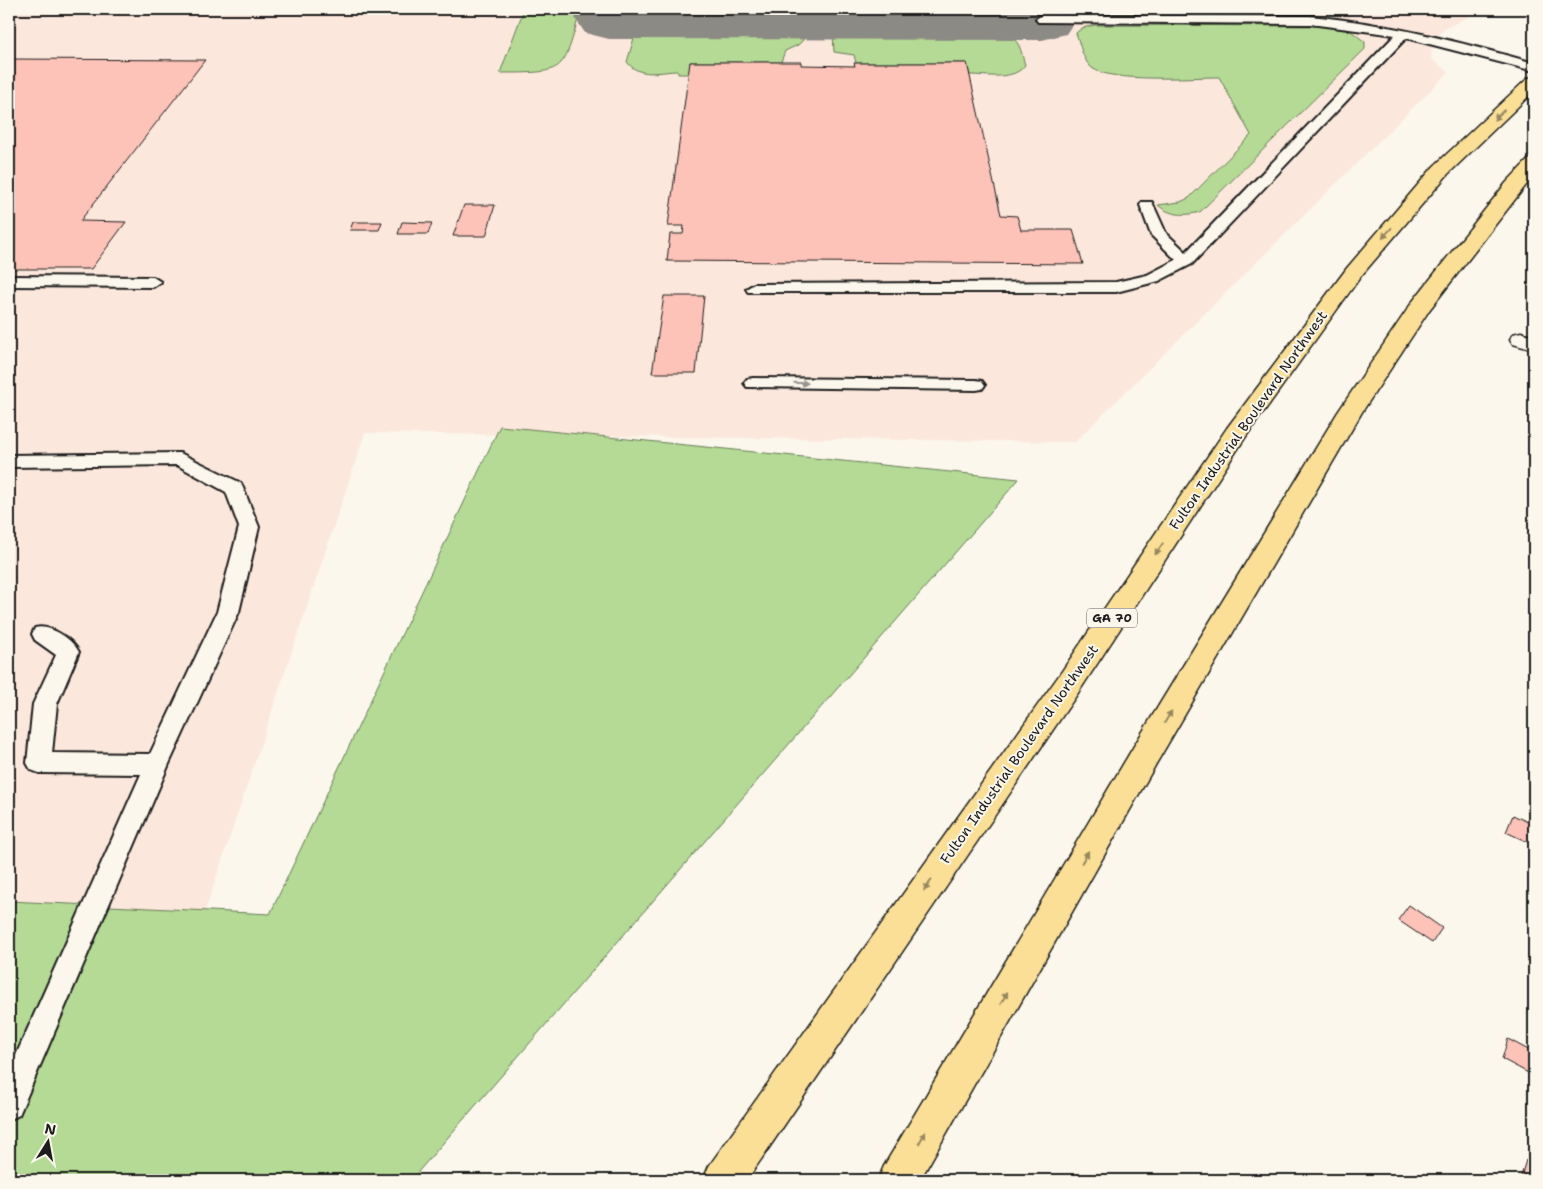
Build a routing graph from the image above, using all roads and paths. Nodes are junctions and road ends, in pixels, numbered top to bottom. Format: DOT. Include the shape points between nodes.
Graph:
graph roads {
  1 [pos="1042,19"];
  2 [pos="1404,33"];
  3 [pos="1534,66"];
  4 [pos="1534,82"];
  5 [pos="1534,164"];
  6 [pos="1147,205"];
  7 [pos="1186,261"];
  8 [pos="9,281"];
  9 [pos="152,282"];
  10 [pos="754,289"];
  11 [pos="753,382"];
  12 [pos="976,385"];
  13 [pos="9,461"];
  14 [pos="43,634"];
  15 [pos="157,764"];
  16 [pos="9,1105"];
  17 [pos="722,1180"];
  18 [pos="898,1180"];
  1 -- 2 [label="lane" via="1310,20 1351,22"];
  2 -- 3 [label="lane"];
  2 -- 7 [label="lane"];
  4 -- 17 [label="main road, Fulton Industrial Boulevard Northwest / GA 70, one-way" via="1441,170 1354,272 1236,433 1064,690"];
  18 -- 5 [label="main road, one-way" via="1145,755 1350,412 1421,306"];
  6 -- 7 [label="lane" via="1159,236"];
  7 -- 10 [label="lane" via="1152,278 1116,286"];
  8 -- 9 [label="lane"];
  11 -- 12 [label="lane, one-way"];
  13 -- 15 [label="lane" via="180,459 234,488 249,527 228,612"];
  14 -- 15 [label="lane" via="68,652 45,704 39,763"];
  15 -- 16 [label="lane"];
}
